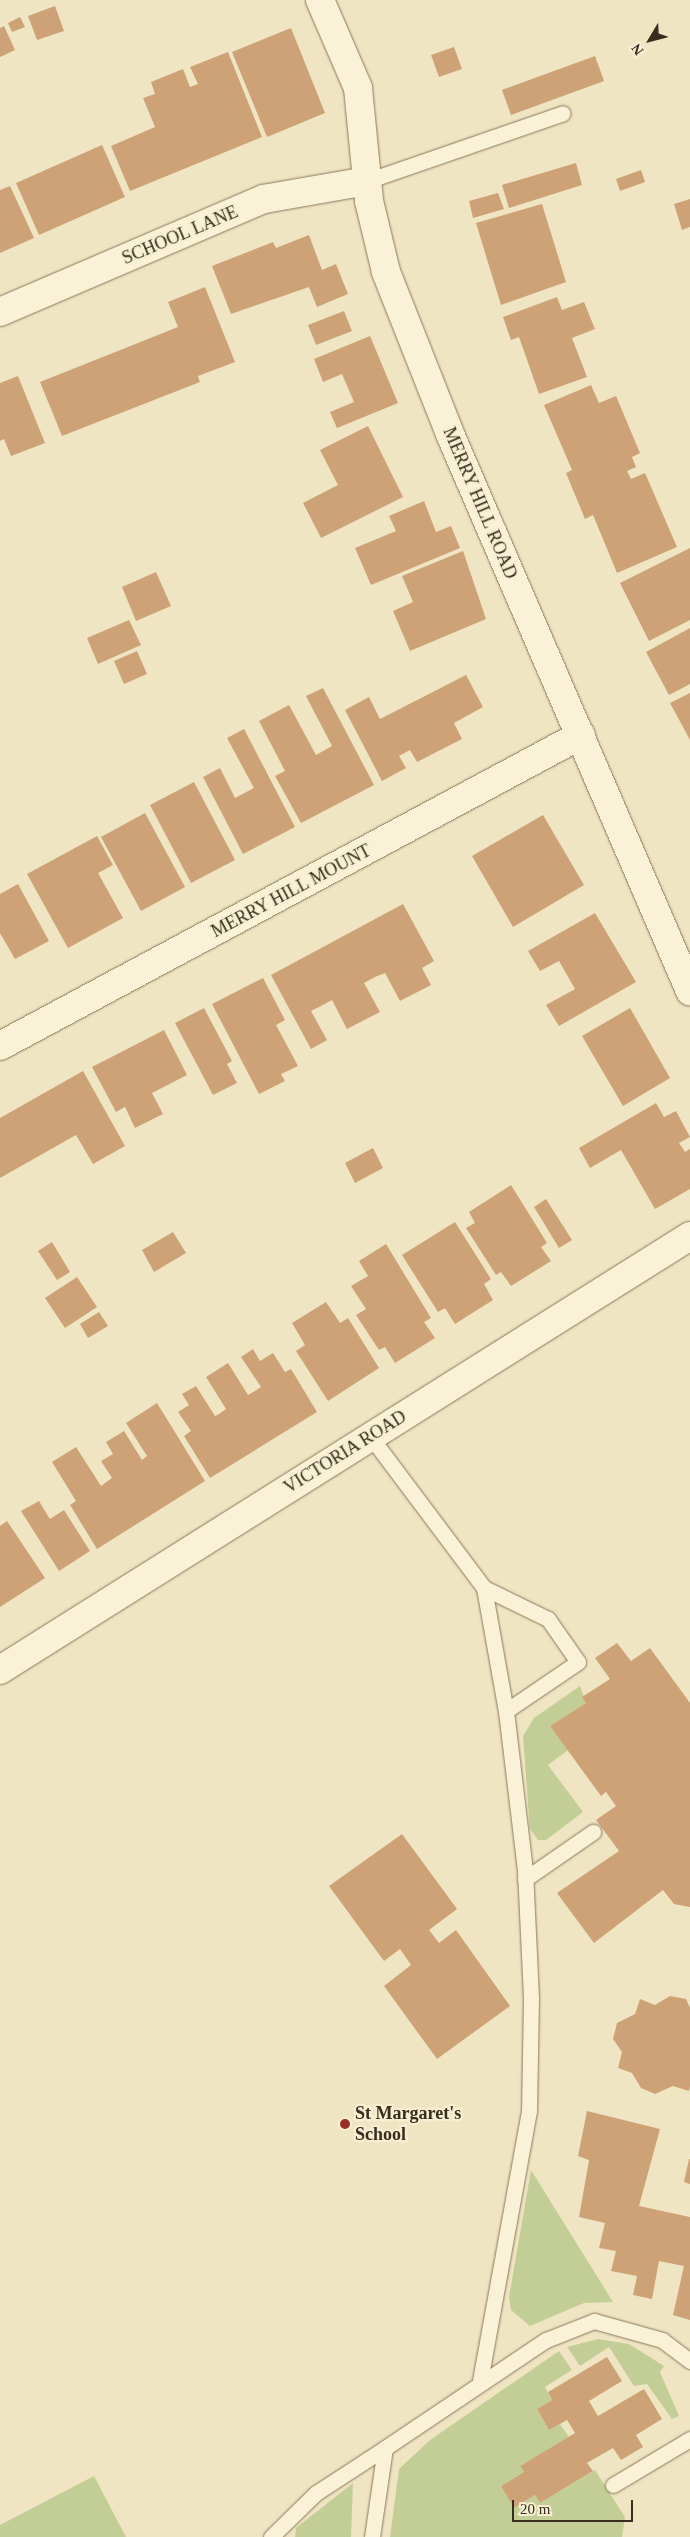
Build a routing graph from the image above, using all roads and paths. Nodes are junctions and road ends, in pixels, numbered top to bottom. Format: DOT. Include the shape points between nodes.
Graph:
graph roads {
  1 [pos="320,0"];
  2 [pos="563,113"];
  3 [pos="367,181"];
  4 [pos="0,312"];
  5 [pos="581,735"];
  6 [pos="690,991"];
  7 [pos="0,1046"];
  8 [pos="690,1236"];
  9 [pos="370,1436"];
  10 [pos="484,1588"];
  11 [pos="0,1670"];
  12 [pos="506,1711"];
  13 [pos="593,1832"];
  14 [pos="525,1879"];
  15 [pos="690,2361"];
  16 [pos="480,2381"];
  17 [pos="690,2439"];
  18 [pos="385,2448"];
  19 [pos="613,2485"];
  20 [pos="271,2537"];
  21 [pos="372,2537"];
  1 -- 3 [label="street, MERRY HILL ROAD" via="358,88"];
  2 -- 3 [label="lane"];
  3 -- 4 [label="street, SCHOOL LANE" via="264,199"];
  3 -- 5 [label="street, MERRY HILL ROAD" via="386,272 450,434"];
  5 -- 6 [label="street, MERRY HILL ROAD"];
  5 -- 7 [label="street, MERRY HILL MOUNT"];
  8 -- 9 [label="street, VICTORIA ROAD"];
  9 -- 10 [label="lane"];
  9 -- 11 [label="street, VICTORIA ROAD"];
  10 -- 12 [label="lane"];
  10 -- 12 [label="lane" via="548,1620 578,1662"];
  12 -- 14 [label="lane"];
  13 -- 14 [label="lane"];
  14 -- 16 [label="lane" via="529,2112"];
  15 -- 16 [label="lane" via="662,2340 594,2321 546,2340"];
  16 -- 18 [label="lane"];
  17 -- 19 [label="lane"];
  18 -- 20 [label="lane" via="316,2493"];
  18 -- 21 [label="lane"];
}
